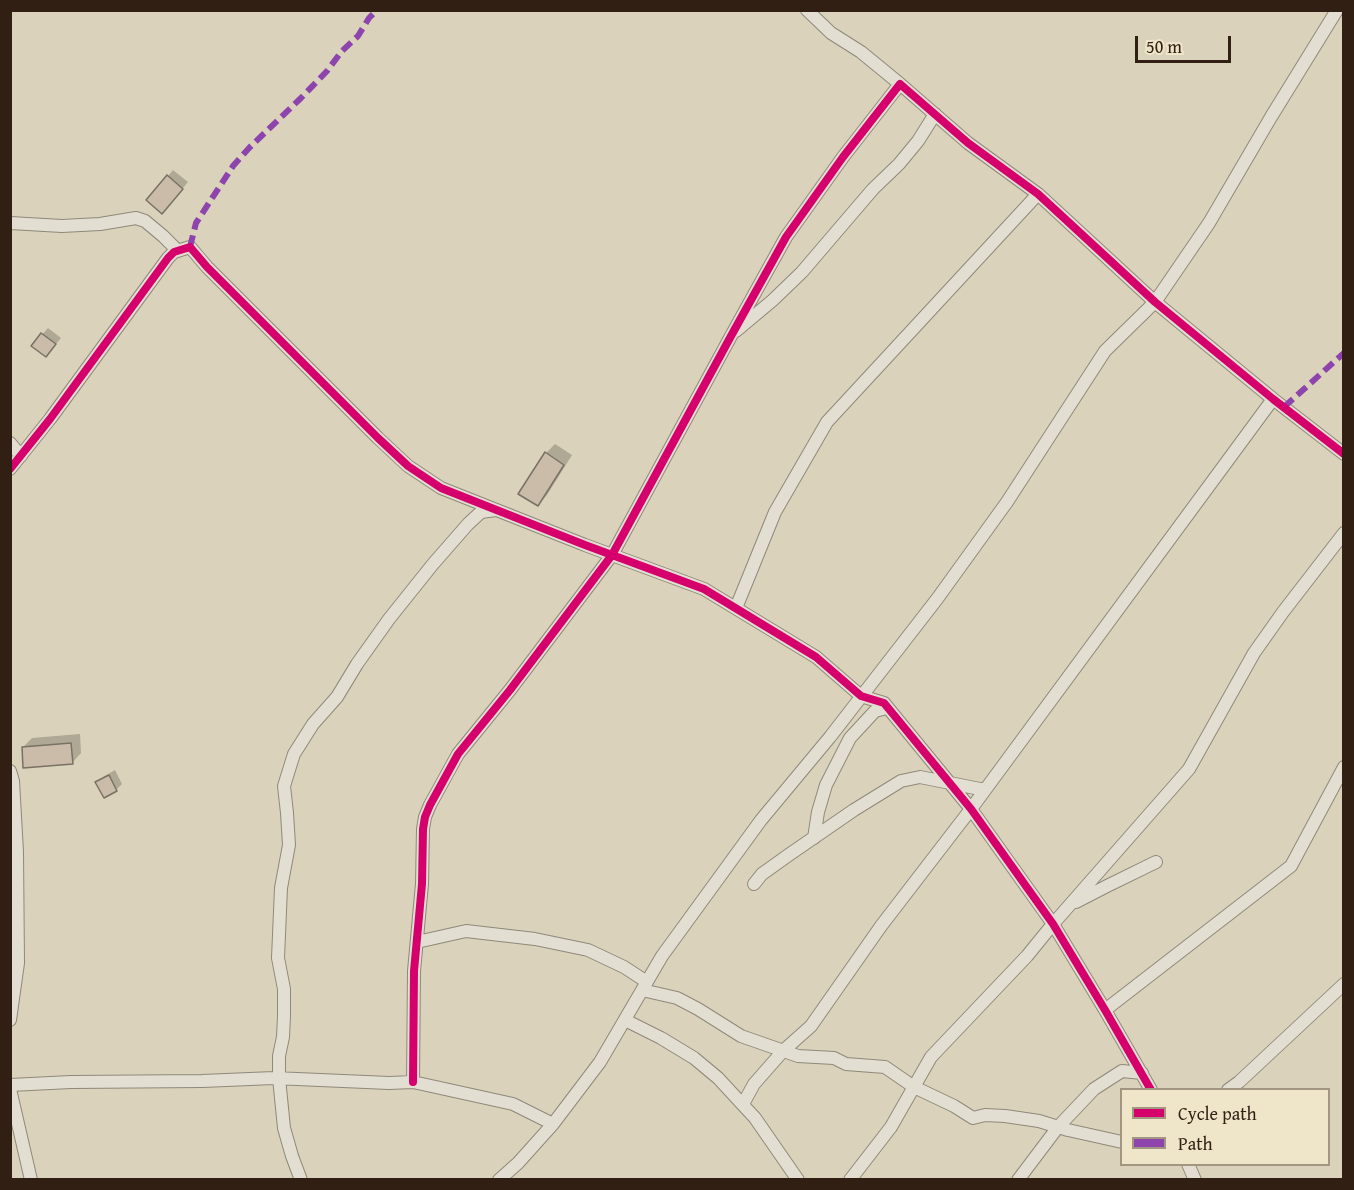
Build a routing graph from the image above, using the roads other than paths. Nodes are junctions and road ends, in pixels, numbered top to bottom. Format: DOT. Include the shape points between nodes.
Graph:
graph roads {
  1 [pos="807,10"];
  2 [pos="1337,10"];
  3 [pos="900,84"];
  4 [pos="935,114"];
  5 [pos="1038,194"];
  6 [pos="10,223"];
  7 [pos="178,251"];
  8 [pos="1155,302"];
  9 [pos="730,336"];
  10 [pos="1273,399"];
  11 [pos="10,443"];
  12 [pos="1344,454"];
  13 [pos="21,456"];
  14 [pos="10,469"];
  15 [pos="496,510"];
  16 [pos="1344,533"];
  17 [pos="612,555"];
  18 [pos="736,608"];
  19 [pos="861,696"];
  20 [pos="888,708"];
  21 [pos="1344,767"];
  22 [pos="10,771"];
  23 [pos="950,784"];
  24 [pos="985,790"];
  25 [pos="971,809"];
  26 [pos="814,838"];
  27 [pos="1156,862"];
  28 [pos="754,884"];
  29 [pos="1067,907"];
  30 [pos="1053,924"];
  31 [pos="417,942"];
  32 [pos="1344,984"];
  33 [pos="645,986"];
  34 [pos="1105,1010"];
  35 [pos="10,1020"];
  36 [pos="625,1020"];
  37 [pos="783,1051"];
  38 [pos="1142,1073"];
  39 [pos="279,1078"];
  40 [pos="413,1082"];
  41 [pos="10,1087"];
  42 [pos="914,1087"];
  43 [pos="1150,1088"];
  44 [pos="1230,1088"];
  45 [pos="743,1104"];
  46 [pos="553,1124"];
  47 [pos="1058,1127"];
  48 [pos="1120,1142"];
  49 [pos="31,1179"];
  50 [pos="301,1179"];
  51 [pos="499,1179"];
  52 [pos="798,1179"];
  53 [pos="850,1179"];
  54 [pos="1018,1179"];
  1 -- 3 [label="street" via="831,33"];
  2 -- 8 [label="street" via="1209,223"];
  3 -- 4 [label="street"];
  3 -- 9 [label="street" via="786,237"];
  4 -- 5 [label="street"];
  4 -- 9 [label="street" via="899,164 802,272"];
  5 -- 8 [label="street"];
  5 -- 18 [label="street" via="826,422 775,512"];
  6 -- 7 [label="street" via="62,226 136,218 145,221"];
  7 -- 13 [label="street"];
  7 -- 15 [label="street" via="190,247 282,344 408,466 441,488"];
  8 -- 10 [label="street"];
  8 -- 19 [label="street" via="1105,351 1007,502"];
  9 -- 17 [label="street"];
  10 -- 12 [label="street"];
  10 -- 24 [label="street"];
  11 -- 13 [label="street"];
  13 -- 14 [label="street"];
  15 -- 17 [label="street"];
  15 -- 39 [label="street" via="481,513 468,524 433,564 389,619 294,754 284,786 289,845 281,888 278,958 284,998"];
  16 -- 29 [label="street" via="1254,653 1189,769"];
  17 -- 18 [label="street" via="704,589"];
  17 -- 31 [label="street" via="458,754 430,805 423,830"];
  18 -- 19 [label="street" via="816,657"];
  19 -- 20 [label="street"];
  19 -- 33 [label="street" via="761,820 662,956"];
  20 -- 23 [label="street"];
  20 -- 26 [label="street" via="875,711 850,738 826,785"];
  21 -- 34 [label="street" via="1291,866"];
  22 -- 35 [label="street" via="17,852 18,963"];
  23 -- 24 [label="street"];
  23 -- 25 [label="street"];
  23 -- 26 [label="street" via="920,777 901,781"];
  24 -- 25 [label="street"];
  25 -- 30 [label="street"];
  25 -- 37 [label="street" via="881,926 811,1026"];
  26 -- 28 [label="street" via="762,874"];
  27 -- 29 [label="street"];
  29 -- 30 [label="street"];
  30 -- 34 [label="street"];
  30 -- 42 [label="street" via="931,1057"];
  31 -- 33 [label="street" via="466,931 535,939 588,950 624,967"];
  31 -- 40 [label="street"];
  32 -- 44 [label="street"];
  33 -- 36 [label="street"];
  33 -- 37 [label="street" via="706,1013 741,1036"];
  34 -- 38 [label="street"];
  36 -- 45 [label="street" via="694,1058"];
  36 -- 46 [label="street" via="600,1062"];
  37 -- 42 [label="street" via="834,1058 846,1064 885,1067"];
  37 -- 45 [label="street" via="754,1084"];
  38 -- 43 [label="street"];
  38 -- 47 [label="street" via="1122,1071 1094,1089"];
  39 -- 40 [label="street"];
  39 -- 41 [label="street"];
  39 -- 50 [label="street" via="284,1128"];
  40 -- 46 [label="street" via="513,1104"];
  41 -- 49 [label="street"];
  42 -- 47 [label="street" via="973,1118 1005,1116"];
  42 -- 53 [label="street" via="891,1127"];
  45 -- 52 [label="street"];
  46 -- 51 [label="street"];
  47 -- 48 [label="street"];
  47 -- 54 [label="street"];
}
